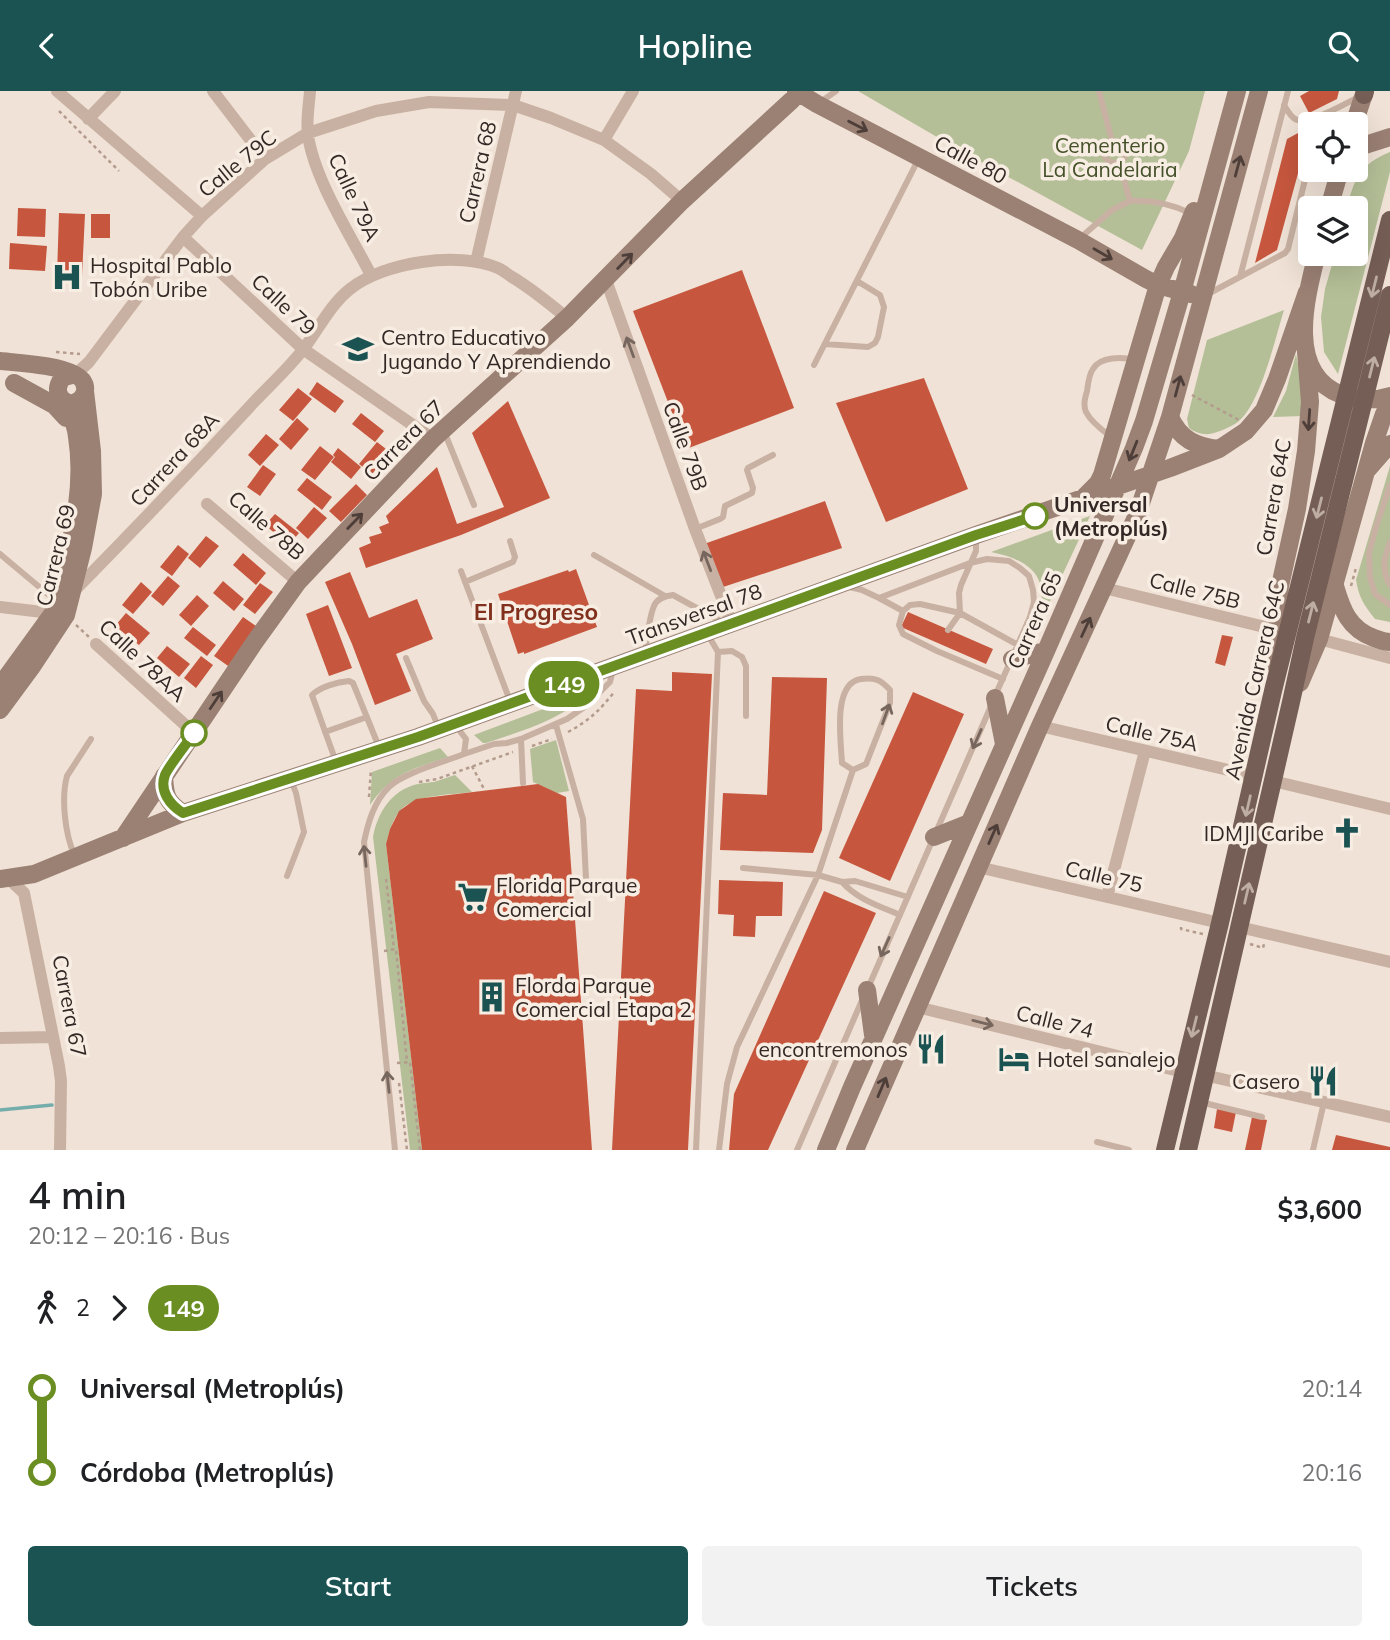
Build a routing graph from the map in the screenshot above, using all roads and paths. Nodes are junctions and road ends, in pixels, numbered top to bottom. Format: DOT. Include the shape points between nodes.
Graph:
graph roads {
  1 [pos="57,91"];
  2 [pos="115,91"];
  3 [pos="213,91"];
  4 [pos="310,91"];
  5 [pos="516,91"];
  6 [pos="634,91"];
  7 [pos="836,91"];
  8 [pos="1099,91"];
  9 [pos="1237,91"];
  10 [pos="1259,91"];
  11 [pos="1288,91"];
  12 [pos="798,92"];
  13 [pos="1365,92"];
  14 [pos="429,96"];
  15 [pos="817,104"];
  16 [pos="54,105"];
  17 [pos="513,105"];
  18 [pos="1284,105"];
  19 [pos="1327,112"];
  20 [pos="1358,112"];
  21 [pos="88,119"];
  22 [pos="1298,120"];
  23 [pos="308,133"];
  24 [pos="1225,134"];
  25 [pos="1385,138"];
  26 [pos="604,140"];
  27 [pos="1112,141"];
  28 [pos="1368,145"];
  29 [pos="919,157"];
  30 [pos="265,159"];
  31 [pos="1119,162"];
  32 [pos="119,171"];
  33 [pos="1304,182"];
  34 [pos="682,201"];
  35 [pos="1130,201"];
  36 [pos="1193,214"];
  37 [pos="202,216"];
  38 [pos="1390,220"];
  39 [pos="183,237"];
  40 [pos="1078,240"];
  41 [pos="476,262"];
  42 [pos="1314,266"];
  43 [pos="371,275"];
  44 [pos="1240,277"];
  45 [pos="606,280"];
  46 [pos="857,281"];
  47 [pos="1158,285"];
  48 [pos="1182,292"];
  49 [pos="1307,292"];
  50 [pos="1390,295"];
  51 [pos="1202,297"];
  52 [pos="567,318"];
  53 [pos="825,344"];
  54 [pos="303,349"];
  55 [pos="1306,352"];
  56 [pos="0,361"];
  57 [pos="1137,361"];
  58 [pos="814,365"];
  59 [pos="79,381"];
  60 [pos="7,382"];
  61 [pos="1127,394"];
  62 [pos="1189,394"];
  63 [pos="62,397"];
  64 [pos="1386,400"];
  65 [pos="1170,417"];
  66 [pos="1144,421"];
  67 [pos="1242,422"];
  68 [pos="438,434"];
  69 [pos="77,436"];
  70 [pos="1113,438"];
  71 [pos="1390,445"];
  72 [pos="1219,449"];
  73 [pos="774,454"];
  74 [pos="1151,474"];
  75 [pos="1364,475"];
  76 [pos="1390,485"];
  77 [pos="1117,487"];
  78 [pos="1080,500"];
  79 [pos="207,504"];
  80 [pos="474,505"];
  81 [pos="695,529"];
  82 [pos="976,535"];
  83 [pos="510,541"];
  84 [pos="1390,542"];
  85 [pos="0,554"];
  86 [pos="594,555"];
  87 [pos="970,563"];
  88 [pos="461,571"];
  89 [pos="298,582"];
  90 [pos="465,582"];
  91 [pos="842,585"];
  92 [pos="1390,585"];
  93 [pos="1335,586"];
  94 [pos="1104,588"];
  95 [pos="666,596"];
  96 [pos="879,598"];
  97 [pos="1390,605"];
  98 [pos="62,606"];
  99 [pos="0,607"];
  100 [pos="903,611"];
  101 [pos="960,613"];
  102 [pos="730,625"];
  103 [pos="948,629"];
  104 [pos="1277,630"];
  105 [pos="707,633"];
  106 [pos="1319,639"];
  107 [pos="1390,642"];
  108 [pos="96,644"];
  109 [pos="1046,651"];
  110 [pos="718,652"];
  111 [pos="1015,652"];
  112 [pos="644,656"];
  113 [pos="406,658"];
  114 [pos="1390,658"];
  115 [pos="613,667"];
  116 [pos="1003,679"];
  117 [pos="0,686"];
  118 [pos="1273,691"];
  119 [pos="995,698"];
  120 [pos="1292,702"];
  121 [pos="511,703"];
  122 [pos="0,711"];
  123 [pos="746,716"];
  124 [pos="367,717"];
  125 [pos="556,725"];
  126 [pos="447,726"];
  127 [pos="1040,726"];
  128 [pos="324,732"];
  129 [pos="194,733"];
  130 [pos="90,739"];
  131 [pos="466,739"];
  132 [pos="521,739"];
  133 [pos="1004,744"];
  134 [pos="482,748"];
  135 [pos="380,749"];
  136 [pos="1145,751"];
  137 [pos="464,754"];
  138 [pos="336,763"];
  139 [pos="472,766"];
  140 [pos="853,770"];
  141 [pos="164,776"];
  142 [pos="1254,776"];
  143 [pos="290,778"];
  144 [pos="1273,781"];
  145 [pos="523,783"];
  146 [pos="485,791"];
  147 [pos="1390,809"];
  148 [pos="183,813"];
  149 [pos="970,823"];
  150 [pos="934,837"];
  151 [pos="123,838"];
  152 [pos="75,857"];
  153 [pos="978,867"];
  154 [pos="743,868"];
  155 [pos="34,874"];
  156 [pos="818,875"];
  157 [pos="287,876"];
  158 [pos="4,879"];
  159 [pos="386,879"];
  160 [pos="586,879"];
  161 [pos="842,882"];
  162 [pos="24,893"];
  163 [pos="908,897"];
  164 [pos="1107,897"];
  165 [pos="900,915"];
  166 [pos="1220,923"];
  167 [pos="1239,927"];
  168 [pos="394,949"];
  169 [pos="382,951"];
  170 [pos="1390,962"];
  171 [pos="867,991"];
  172 [pos="917,1007"];
  173 [pos="53,1037"];
  174 [pos="0,1038"];
  175 [pos="873,1038"];
  176 [pos="407,1062"];
  177 [pos="396,1063"];
  178 [pos="1183,1072"];
  179 [pos="1204,1075"];
  180 [pos="1198,1102"];
  181 [pos="1324,1102"];
  182 [pos="1390,1116"];
  183 [pos="1262,1117"];
  184 [pos="1097,1142"];
  185 [pos="60,1150"];
  186 [pos="395,1150"];
  187 [pos="420,1150"];
  188 [pos="696,1150"];
  189 [pos="719,1150"];
  190 [pos="797,1150"];
  191 [pos="826,1150"];
  192 [pos="855,1150"];
  193 [pos="1129,1150"];
  194 [pos="1166,1150"];
  195 [pos="1188,1150"];
  196 [pos="1313,1150"];
  1 -- 21 [label="street"];
  2 -- 21 [label="street"];
  3 -- 30 [label="street"];
  4 -- 23 [label="street"];
  5 -- 17 [label="street, Carrera 68"];
  6 -- 26 [label="street"];
  7 -- 15 [label="lane"];
  8 -- 27 [label="lane"];
  9 -- 24 [label="main road, Carrera 65"];
  51 -- 10 [label="main road, one-way"];
  11 -- 18 [label="lane"];
  12 -- 15 [label="main road, Calle 80"];
  12 -- 34 [label="main road, Carrera 67"];
  13 -- 19 [label="lane"];
  13 -- 20 [label="main road"];
  14 -- 17 [label="street, Calle 79C"];
  14 -- 23 [label="street, Calle 79C"];
  15 -- 29 [label="main road, Calle 80, one-way"];
  16 -- 32 [label="path"];
  17 -- 26 [label="street, Calle 79C"];
  17 -- 41 [label="street, Carrera 68"];
  18 -- 22 [label="lane"];
  18 -- 44 [label="lane"];
  21 -- 37 [label="street"];
  23 -- 30 [label="street, Calle 79C"];
  23 -- 43 [label="street, Calle 79A" via="315,163"];
  24 -- 36 [label="main road"];
  24 -- 48 [label="main road, Carrera 65"];
  25 -- 28 [label="main road"];
  26 -- 34 [label="street, Calle 79C"];
  27 -- 31 [label="lane" via="1120,141 1126,148 1126,156"];
  27 -- 31 [label="lane" via="1105,147 1105,155 1111,162"];
  29 -- 40 [label="main road, Calle 80"];
  29 -- 46 [label="lane"];
  30 -- 37 [label="street, Calle 79C"];
  31 -- 35 [label="lane"];
  33 -- 44 [label="lane" via="1288,249"];
  45 -- 34 [label="main road, Carrera 67, one-way"];
  35 -- 36 [label="lane" via="1159,202"];
  35 -- 40 [label="lane" via="1112,210"];
  36 -- 47 [label="main road"];
  37 -- 39 [label="street, Carrera 69"];
  38 -- 118 [label="main road, Avenida Carrera 64C, one-way"];
  39 -- 54 [label="street, Calle 79"];
  39 -- 59 [label="street, Carrera 69"];
  40 -- 47 [label="main road, Calle 80, one-way"];
  41 -- 43 [label="street" via="421,263"];
  41 -- 52 [label="street" via="498,268"];
  42 -- 49 [label="main road"];
  43 -- 54 [label="street" via="349,289"];
  44 -- 51 [label="lane"];
  45 -- 52 [label="main road, Carrera 67"];
  81 -- 45 [label="street, Calle 79B, one-way"];
  46 -- 53 [label="lane"];
  46 -- 53 [label="lane" via="880,295 884,307 875,344"];
  47 -- 48 [label="main road, Calle 80"];
  47 -- 57 [label="main road"];
  48 -- 51 [label="main road, Calle 80"];
  48 -- 66 [label="main road, Carrera 65"];
  49 -- 55 [label="main road, Carrera 64C"];
  49 -- 72 [label="main road, Transversal 78" via="1264,410 1246,431"];
  120 -- 50 [label="main road, Avenida Carrera 64C, one-way"];
  65 -- 51 [label="main road, one-way"];
  52 -- 68 [label="main road, Carrera 67"];
  53 -- 58 [label="lane"];
  54 -- 68 [label="street, Calle 79"];
  54 -- 98 [label="street, Carrera 68A"];
  55 -- 64 [label="main road" via="1325,385 1350,398"];
  55 -- 104 [label="main road, Carrera 64C, one-way" via="1307,451 1280,586"];
  56 -- 59 [label="main road" via="50,366"];
  57 -- 61 [label="main road"];
  57 -- 70 [label="lane" via="1105,360 1092,369 1084,405 1087,414"];
  59 -- 63 [label="main road" via="64,376 59,382"];
  59 -- 63 [label="main road" via="84,395 78,401"];
  59 -- 98 [label="main road, Carrera 69" via="92,451 93,494 83,548"];
  60 -- 63 [label="main road"];
  60 -- 69 [label="main road" via="54,405"];
  61 -- 66 [label="main road"];
  61 -- 70 [label="main road"];
  62 -- 67 [label="path"];
  63 -- 69 [label="main road, Carrera 69"];
  64 -- 75 [label="main road"];
  65 -- 72 [label="main road" via="1184,438"];
  65 -- 74 [label="main road"];
  66 -- 77 [label="main road, Carrera 65, one-way"];
  68 -- 80 [label="lane"];
  89 -- 68 [label="main road, Carrera 67, one-way"];
  69 -- 98 [label="main road, Carrera 69" via="78,498"];
  70 -- 78 [label="main road" via="1102,475"];
  71 -- 75 [label="main road"];
  72 -- 74 [label="main road, Transversal 78"];
  73 -- 81 [label="lane" via="748,468 752,493 725,506 720,519"];
  74 -- 77 [label="main road, Transversal 78"];
  74 -- 94 [label="main road"];
  75 -- 93 [label="main road"];
  76 -- 97 [label="lane" via="1370,553 1370,577 1375,594"];
  77 -- 78 [label="main road, Transversal 78"];
  77 -- 109 [label="main road, Carrera 65"];
  78 -- 82 [label="main road, Transversal 78"];
  79 -- 89 [label="street, Calle 78B"];
  102 -- 81 [label="street, Calle 79B, one-way"];
  82 -- 87 [label="lane"];
  82 -- 91 [label="main road, Transversal 78"];
  83 -- 90 [label="lane" via="513,562"];
  84 -- 92 [label="lane" via="1383,562"];
  85 -- 98 [label="lane"];
  86 -- 95 [label="lane"];
  87 -- 96 [label="lane"];
  87 -- 101 [label="lane" via="959,593"];
  87 -- 111 [label="lane" via="1009,561 1029,576 1034,603"];
  88 -- 90 [label="lane"];
  129 -- 89 [label="main road, Carrera 67, one-way"];
  90 -- 121 [label="lane"];
  91 -- 96 [label="lane"];
  91 -- 102 [label="main road, Transversal 78"];
  93 -- 106 [label="main road"];
  93 -- 107 [label="main road" via="1351,625"];
  94 -- 104 [label="street, Calle 75B"];
  127 -- 94 [label="main road, one-way"];
  95 -- 102 [label="lane" via="673,595"];
  95 -- 112 [label="lane" via="654,605"];
  96 -- 100 [label="lane"];
  98 -- 99 [label="street"];
  98 -- 108 [label="path, Calle 78AA"];
  98 -- 117 [label="main road, Carrera 69"];
  98 -- 122 [label="main road, Carrera 69" via="31,667"];
  100 -- 101 [label="lane" via="920,604"];
  100 -- 116 [label="lane" via="902,634"];
  101 -- 103 [label="lane"];
  101 -- 111 [label="lane"];
  102 -- 105 [label="main road, Transversal 78"];
  104 -- 118 [label="main road, Carrera 64C"];
  105 -- 110 [label="lane"];
  105 -- 112 [label="main road, Transversal 78"];
  106 -- 114 [label="street"];
  106 -- 120 [label="main road"];
  108 -- 129 [label="street, Calle 78AA"];
  109 -- 111 [label="main road"];
  109 -- 133 [label="main road, Carrera 65"];
  110 -- 123 [label="lane" via="732,651 746,666"];
  110 -- 188 [label="lane"];
  111 -- 116 [label="lane"];
  112 -- 115 [label="main road, Transversal 78"];
  113 -- 126 [label="lane" via="425,701"];
  115 -- 121 [label="main road, Transversal 78"];
  115 -- 125 [label="lane" via="610,682 586,706"];
  116 -- 119 [label="lane"];
  118 -- 142 [label="main road, Avenida Carrera 64C"];
  119 -- 133 [label="main road"];
  119 -- 150 [label="lane, one-way"];
  120 -- 144 [label="main road, Avenida Carrera 64C"];
  121 -- 126 [label="main road, Transversal 78"];
  124 -- 128 [label="lane"];
  124 -- 128 [label="lane" via="353,683 342,681 312,695"];
  124 -- 135 [label="lane"];
  125 -- 132 [label="lane"];
  125 -- 160 [label="lane" via="583,819"];
  126 -- 131 [label="lane"];
  126 -- 135 [label="main road, Transversal 78"];
  127 -- 136 [label="street, Calle 75A"];
  153 -- 127 [label="main road, one-way"];
  128 -- 138 [label="lane"];
  129 -- 141 [label="main road, Carrera 67"];
  130 -- 152 [label="lane" via="65,783 67,839"];
  131 -- 134 [label="lane"];
  131 -- 137 [label="lane"];
  132 -- 134 [label="lane"];
  132 -- 145 [label="lane"];
  133 -- 149 [label="main road, Carrera 65"];
  134 -- 137 [label="lane"];
  135 -- 138 [label="main road, Transversal 78"];
  136 -- 142 [label="street, Calle 75A"];
  136 -- 164 [label="street"];
  186 -- 137 [label="lane, one-way" via="364,842 371,815 389,787"];
  138 -- 143 [label="main road, Transversal 78"];
  139 -- 146 [label="path"];
  140 -- 140 [label="lane, one-way" via="866,764 890,703 890,690 880,680 856,679 846,687 840,704 842,763"];
  140 -- 156 [label="lane"];
  141 -- 148 [label="main road" via="166,797"];
  141 -- 151 [label="main road, Carrera 67"];
  142 -- 166 [label="main road, Avenida Carrera 64C, one-way"];
  143 -- 148 [label="main road, Transversal 78"];
  143 -- 157 [label="lane" via="304,832"];
  144 -- 147 [label="street"];
  167 -- 144 [label="main road, Avenida Carrera 64C, one-way"];
  148 -- 151 [label="main road, Transversal 78"];
  149 -- 150 [label="main road"];
  149 -- 175 [label="main road, Carrera 65"];
  150 -- 163 [label="lane"];
  151 -- 152 [label="main road, Transversal 78"];
  152 -- 155 [label="main road, Transversal 78"];
  153 -- 164 [label="street, Calle 75"];
  153 -- 172 [label="main road"];
  154 -- 156 [label="lane"];
  155 -- 158 [label="main road, Transversal 78"];
  155 -- 162 [label="street"];
  156 -- 161 [label="lane"];
  156 -- 189 [label="lane" via="737,1047"];
  158 -- 162 [label="street"];
  159 -- 168 [label="path"];
  161 -- 163 [label="lane" via="855,881"];
  161 -- 165 [label="lane" via="850,892"];
  162 -- 173 [label="street, Carrera 67"];
  163 -- 165 [label="lane"];
  164 -- 166 [label="street, Calle 75"];
  165 -- 171 [label="lane, one-way"];
  166 -- 178 [label="main road, Avenida Carrera 64C, one-way"];
  167 -- 170 [label="street"];
  167 -- 179 [label="main road, Avenida Carrera 64C"];
  168 -- 169 [label="path"];
  168 -- 176 [label="path"];
  171 -- 175 [label="main road"];
  171 -- 190 [label="lane"];
  172 -- 178 [label="street, Calle 74, one-way"];
  192 -- 172 [label="main road, one-way"];
  173 -- 174 [label="street"];
  173 -- 185 [label="street, Carrera 67" via="61,1081"];
  175 -- 191 [label="main road, Carrera 65"];
  176 -- 177 [label="path"];
  176 -- 187 [label="path"];
  178 -- 194 [label="main road, Avenida Carrera 64C"];
  179 -- 180 [label="main road, Avenida Carrera 64C"];
  179 -- 181 [label="street"];
  180 -- 183 [label="lane"];
  180 -- 195 [label="main road, Avenida Carrera 64C"];
  181 -- 182 [label="street"];
  181 -- 196 [label="lane"];
  184 -- 193 [label="lane"];
}
